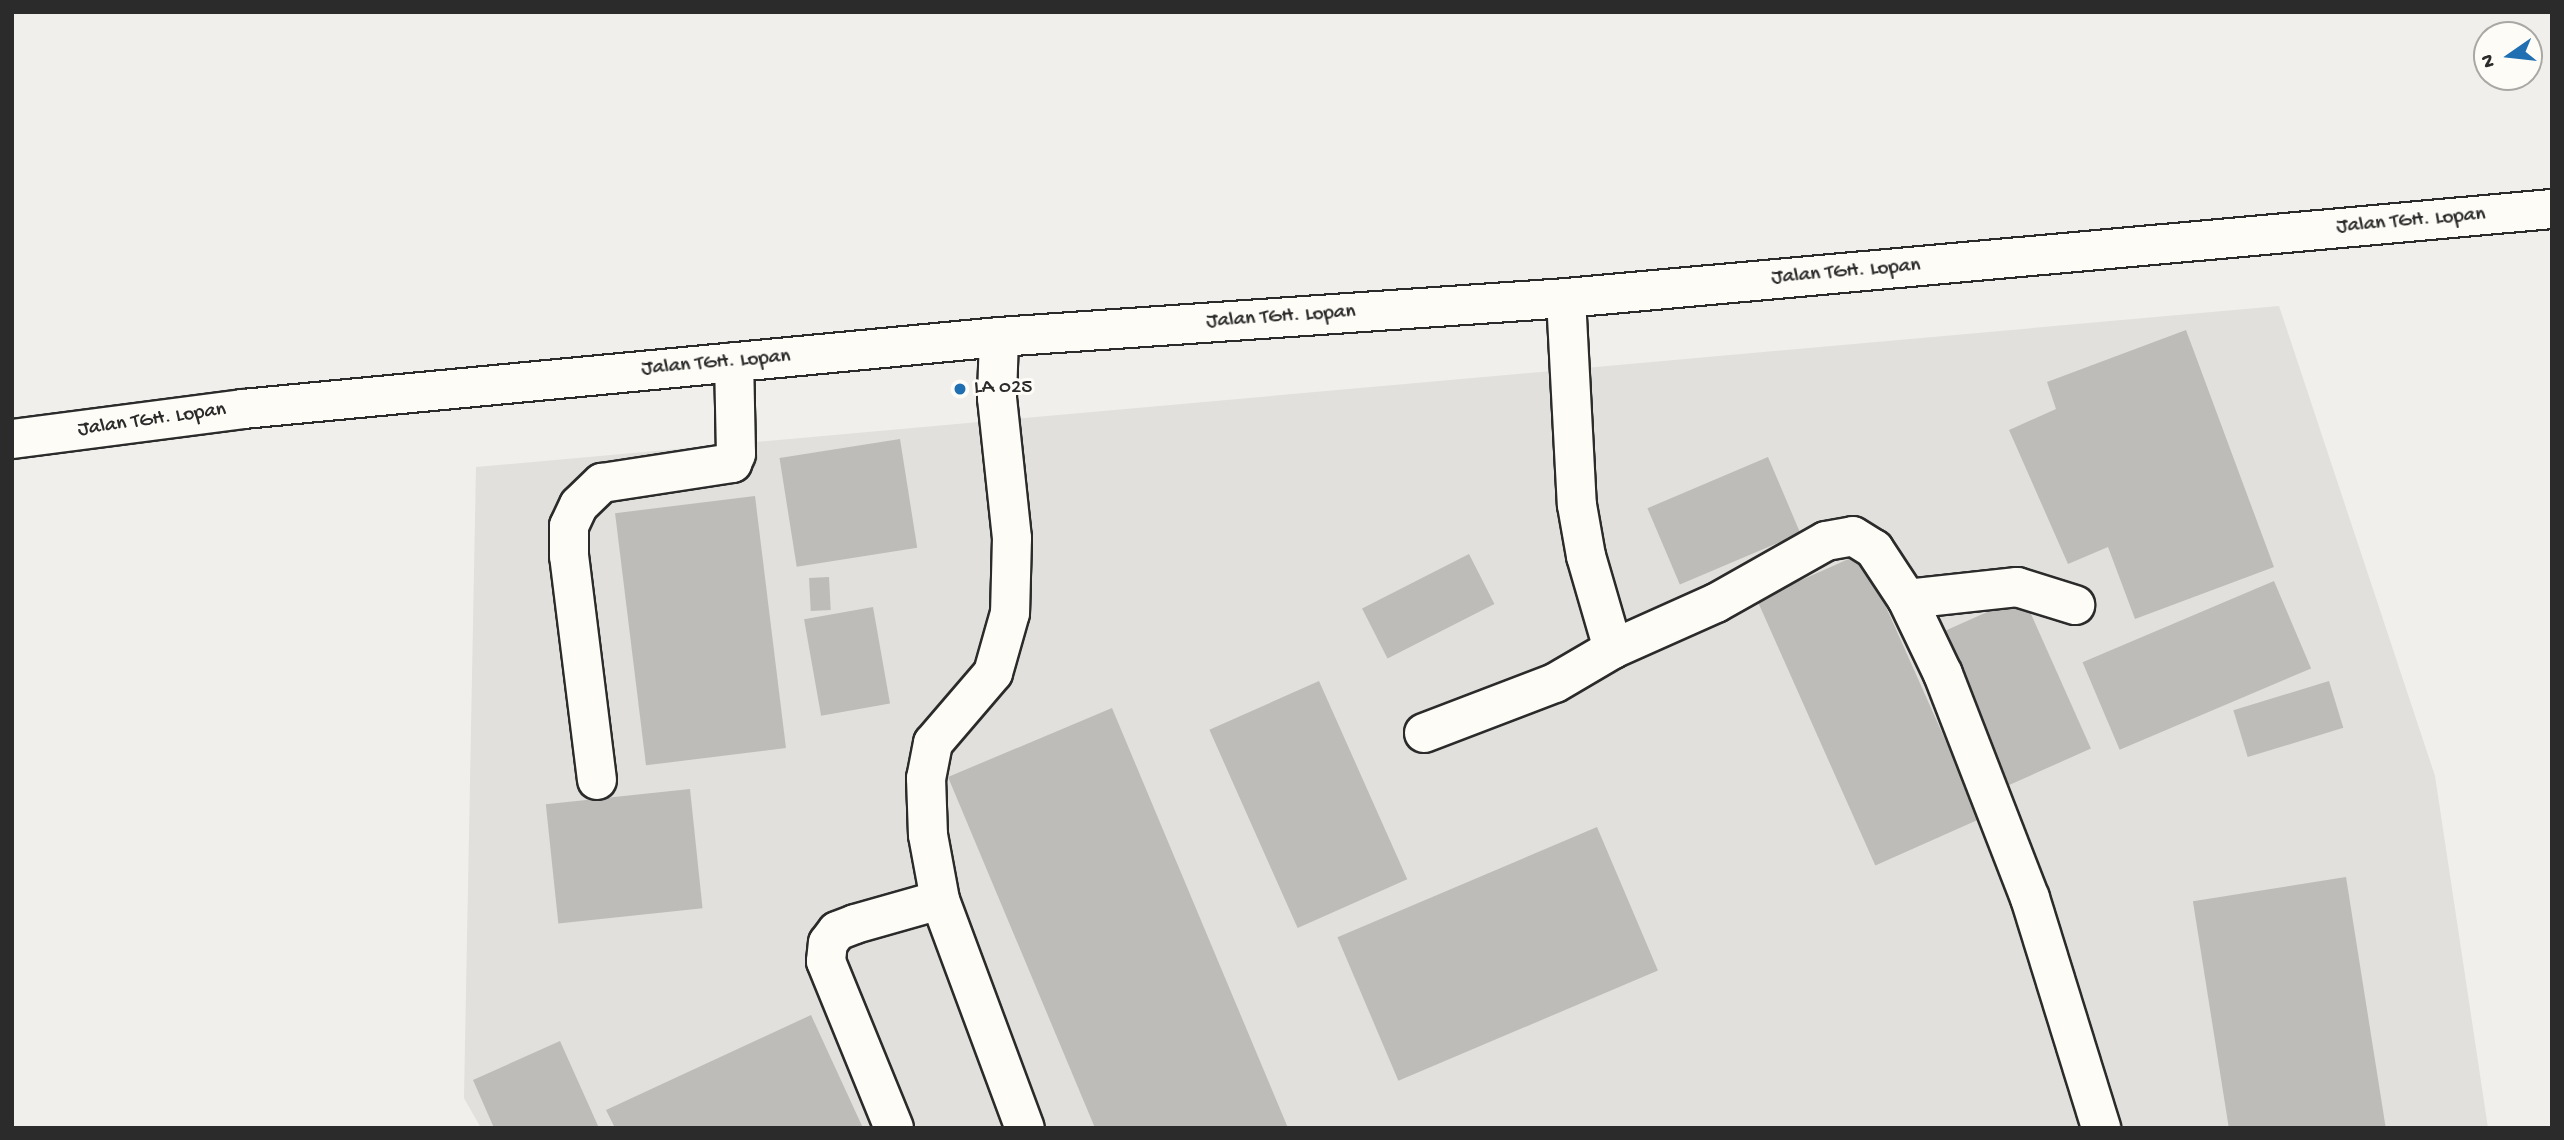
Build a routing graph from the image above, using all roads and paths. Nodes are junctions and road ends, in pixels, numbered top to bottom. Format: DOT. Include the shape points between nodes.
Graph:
graph roads {
  1 [pos="2552,209"];
  2 [pos="1566,298"];
  3 [pos="999,337"];
  4 [pos="734,362"];
  5 [pos="12,439"];
  6 [pos="1907,599"];
  7 [pos="2075,605"];
  8 [pos="1613,649"];
  9 [pos="1424,733"];
  10 [pos="597,780"];
  11 [pos="940,900"];
  12 [pos="894,1128"];
  13 [pos="1025,1128"];
  14 [pos="2101,1128"];
  1 -- 2 [label="main road, Jalan TGH. Lopan"];
  2 -- 3 [label="main road, Jalan TGH. Lopan"];
  2 -- 8 [label="main road" via="1577,505 1586,556"];
  3 -- 4 [label="main road, Jalan TGH. Lopan"];
  3 -- 11 [label="main road" via="997,398 1012,538 1010,613 993,673 933,743 926,778 928,835"];
  4 -- 5 [label="main road, Jalan TGH. Lopan" via="243,409"];
  4 -- 10 [label="main road" via="736,454 732,463 602,483 579,505 569,526"];
  6 -- 7 [label="main road" via="2017,587"];
  6 -- 8 [label="main road" via="1874,550 1853,536 1839,536 1716,603"];
  6 -- 14 [label="main road" via="1943,674 2030,898"];
  8 -- 9 [label="main road" via="1555,683"];
  11 -- 12 [label="main road" via="855,924 837,931 828,943 826,961"];
  11 -- 13 [label="main road"];
}
